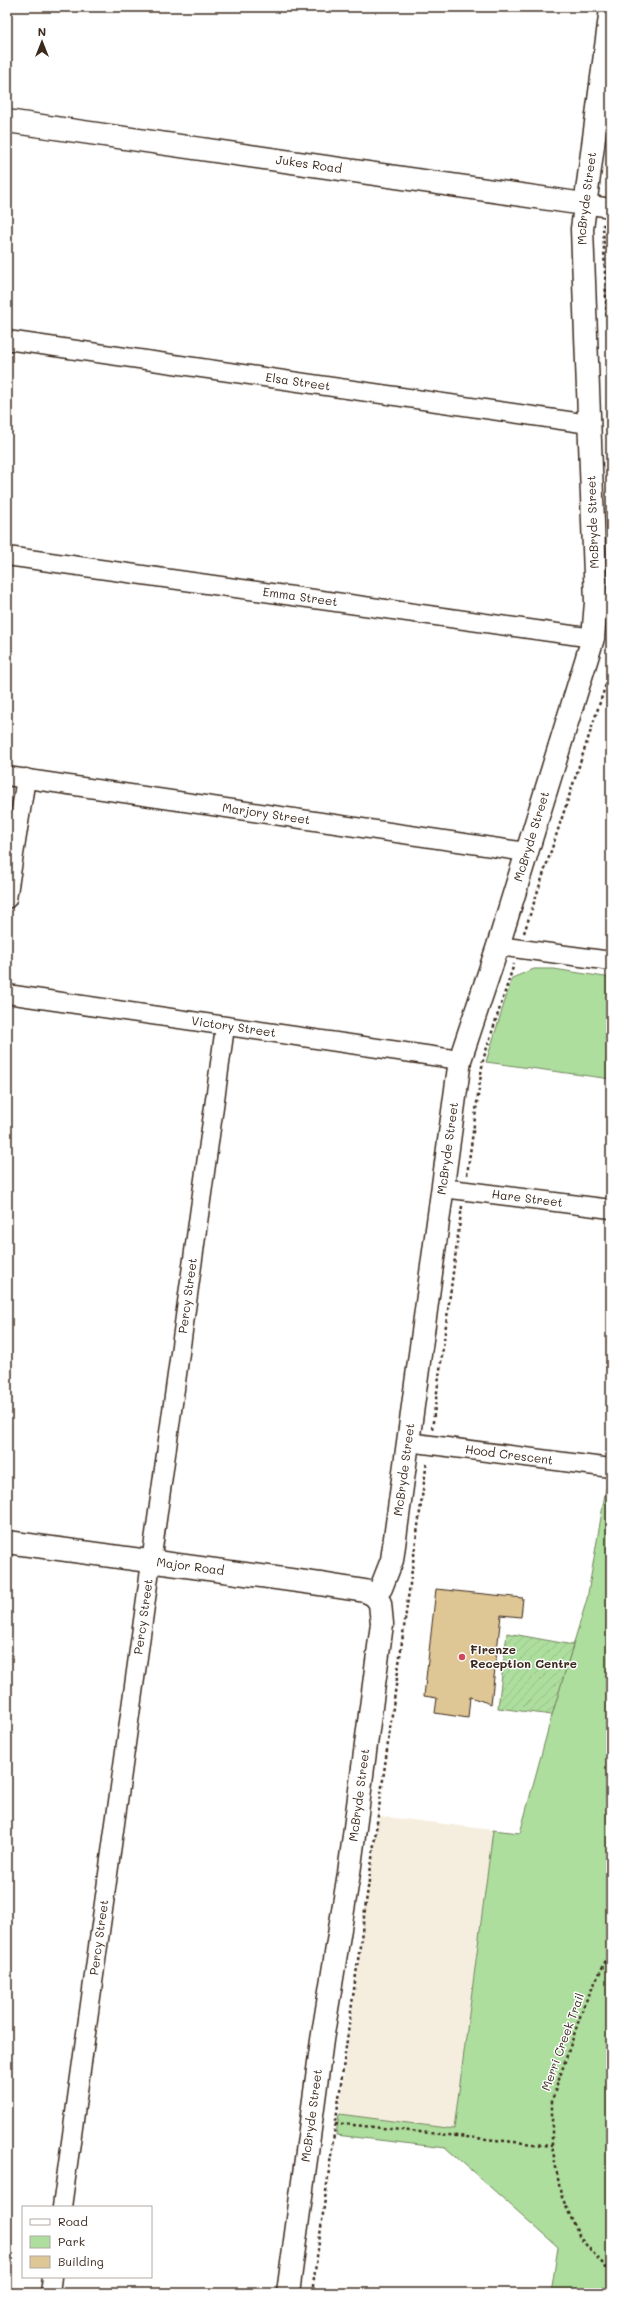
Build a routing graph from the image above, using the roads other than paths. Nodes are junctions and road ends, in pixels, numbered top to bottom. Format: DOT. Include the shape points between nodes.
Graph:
graph roads {
  1 [pos="611,9"];
  2 [pos="7,121"];
  3 [pos="584,204"];
  4 [pos="611,208"];
  5 [pos="7,340"];
  6 [pos="589,424"];
  7 [pos="7,556"];
  8 [pos="593,638"];
  9 [pos="7,776"];
  10 [pos="26,778"];
  11 [pos="526,852"];
  12 [pos="7,899"];
  13 [pos="509,948"];
  14 [pos="611,961"];
  15 [pos="7,994"];
  16 [pos="225,1027"];
  17 [pos="460,1060"];
  18 [pos="443,1188"];
  19 [pos="611,1209"];
  20 [pos="419,1443"];
  21 [pos="611,1468"];
  22 [pos="7,1542"];
  23 [pos="152,1560"];
  24 [pos="374,1595"];
  25 [pos="62,2206"];
  26 [pos="52,2278"];
  27 [pos="50,2293"];
  28 [pos="288,2293"];
  1 -- 3 [label="street, McBryde Street"];
  2 -- 3 [label="street, Jukes Road"];
  3 -- 4 [label="street, Jukes Road"];
  3 -- 6 [label="street, McBryde Street" via="582,246"];
  5 -- 6 [label="street, Elsa Street"];
  6 -- 8 [label="street, McBryde Street" via="596,602"];
  7 -- 8 [label="street, Emma Street"];
  8 -- 11 [label="street, McBryde Street"];
  9 -- 10 [label="street, Marjory Street"];
  10 -- 11 [label="street, Marjory Street"];
  10 -- 12 [label="street"];
  11 -- 13 [label="street, McBryde Street"];
  13 -- 14 [label="street"];
  13 -- 17 [label="street, McBryde Street"];
  15 -- 16 [label="street, Victory Street"];
  16 -- 17 [label="street, Victory Street"];
  16 -- 23 [label="street, Percy Street"];
  17 -- 18 [label="street, McBryde Street"];
  18 -- 19 [label="street, Hare Street"];
  18 -- 20 [label="street, McBryde Street"];
  20 -- 21 [label="street, Hood Crescent"];
  20 -- 24 [label="street, McBryde Street" via="392,1560 381,1588"];
  22 -- 23 [label="street, Major Road"];
  23 -- 24 [label="street, Major Road" via="320,1584"];
  23 -- 25 [label="street, Percy Street"];
  24 -- 28 [label="street, McBryde Street" via="380,1603 382,1624"];
  26 -- 27 [label="street"];
}
